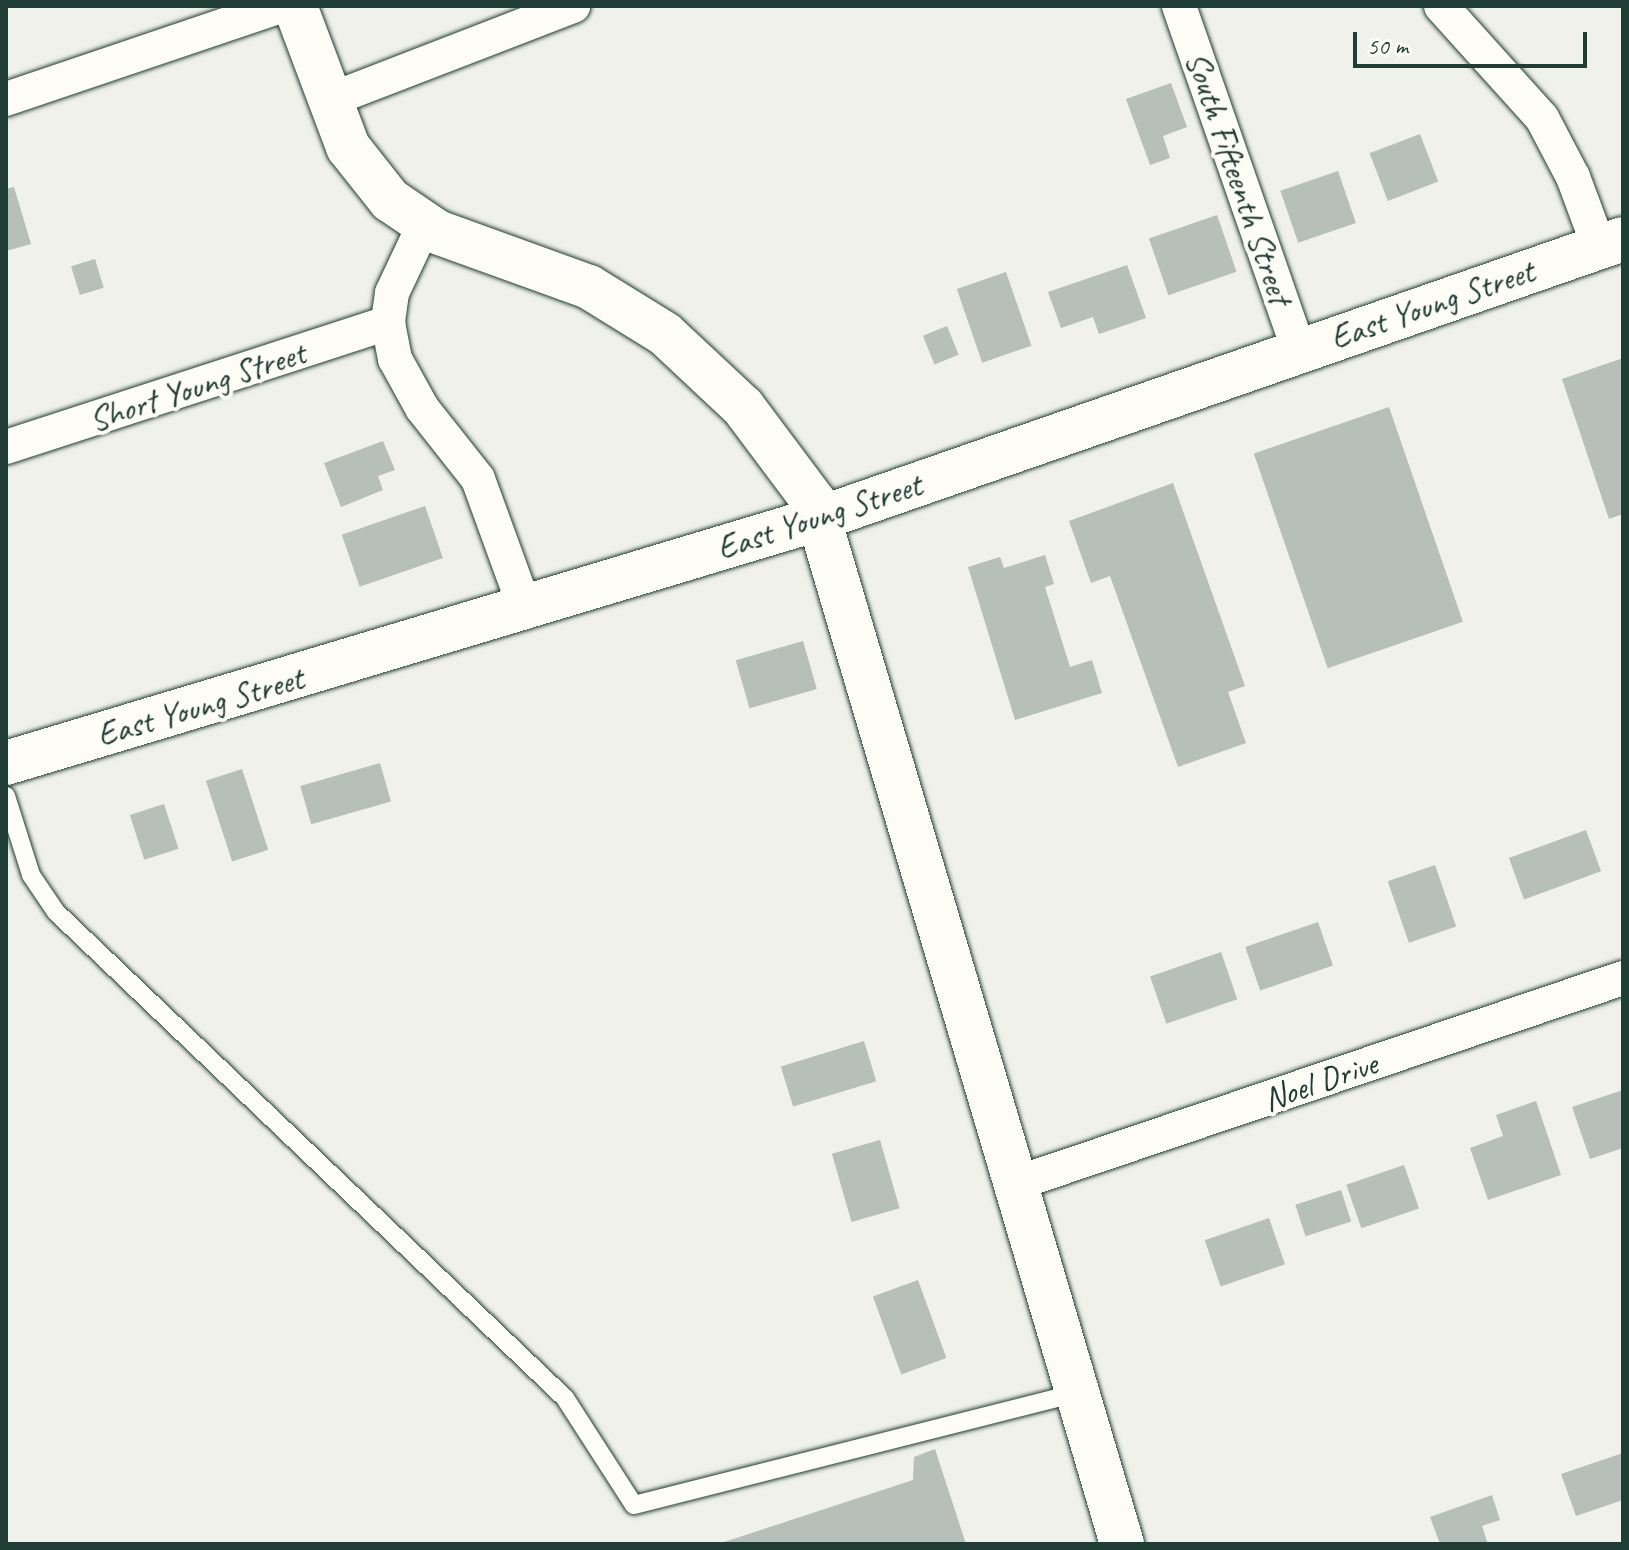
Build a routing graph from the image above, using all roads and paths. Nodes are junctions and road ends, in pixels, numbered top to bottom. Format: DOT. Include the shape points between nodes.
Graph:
graph roads {
  1 [pos="280,6"];
  2 [pos="295,6"];
  3 [pos="573,6"];
  4 [pos="1179,6"];
  5 [pos="1441,6"];
  6 [pos="6,99"];
  7 [pos="327,101"];
  8 [pos="424,225"];
  9 [pos="1611,243"];
  10 [pos="388,323"];
  11 [pos="1299,350"];
  12 [pos="6,447"];
  13 [pos="821,518"];
  14 [pos="526,611"];
  15 [pos="6,763"];
  16 [pos="6,796"];
  17 [pos="1623,978"];
  18 [pos="1017,1183"];
  19 [pos="1078,1393"];
  20 [pos="1122,1544"];
  1 -- 6 [label="street"];
  2 -- 7 [label="street"];
  3 -- 7 [label="street"];
  4 -- 11 [label="street, South Fifteenth Street"];
  5 -- 9 [label="street" via="1542,118"];
  7 -- 8 [label="street" via="361,168 390,200"];
  8 -- 10 [label="street" via="397,278"];
  8 -- 13 [label="street" via="589,287 665,334 759,426 794,468"];
  9 -- 11 [label="street, East Young Street"];
  10 -- 12 [label="street, Short Young Street"];
  10 -- 14 [label="street" via="401,375 488,499"];
  11 -- 13 [label="street, East Young Street"];
  13 -- 14 [label="street, East Young Street"];
  13 -- 18 [label="street"];
  14 -- 15 [label="street, East Young Street"];
  16 -- 19 [label="lane" via="31,875 56,912 565,1398 634,1505"];
  17 -- 18 [label="street, Noel Drive"];
  18 -- 19 [label="street"];
  19 -- 20 [label="street"];
}
